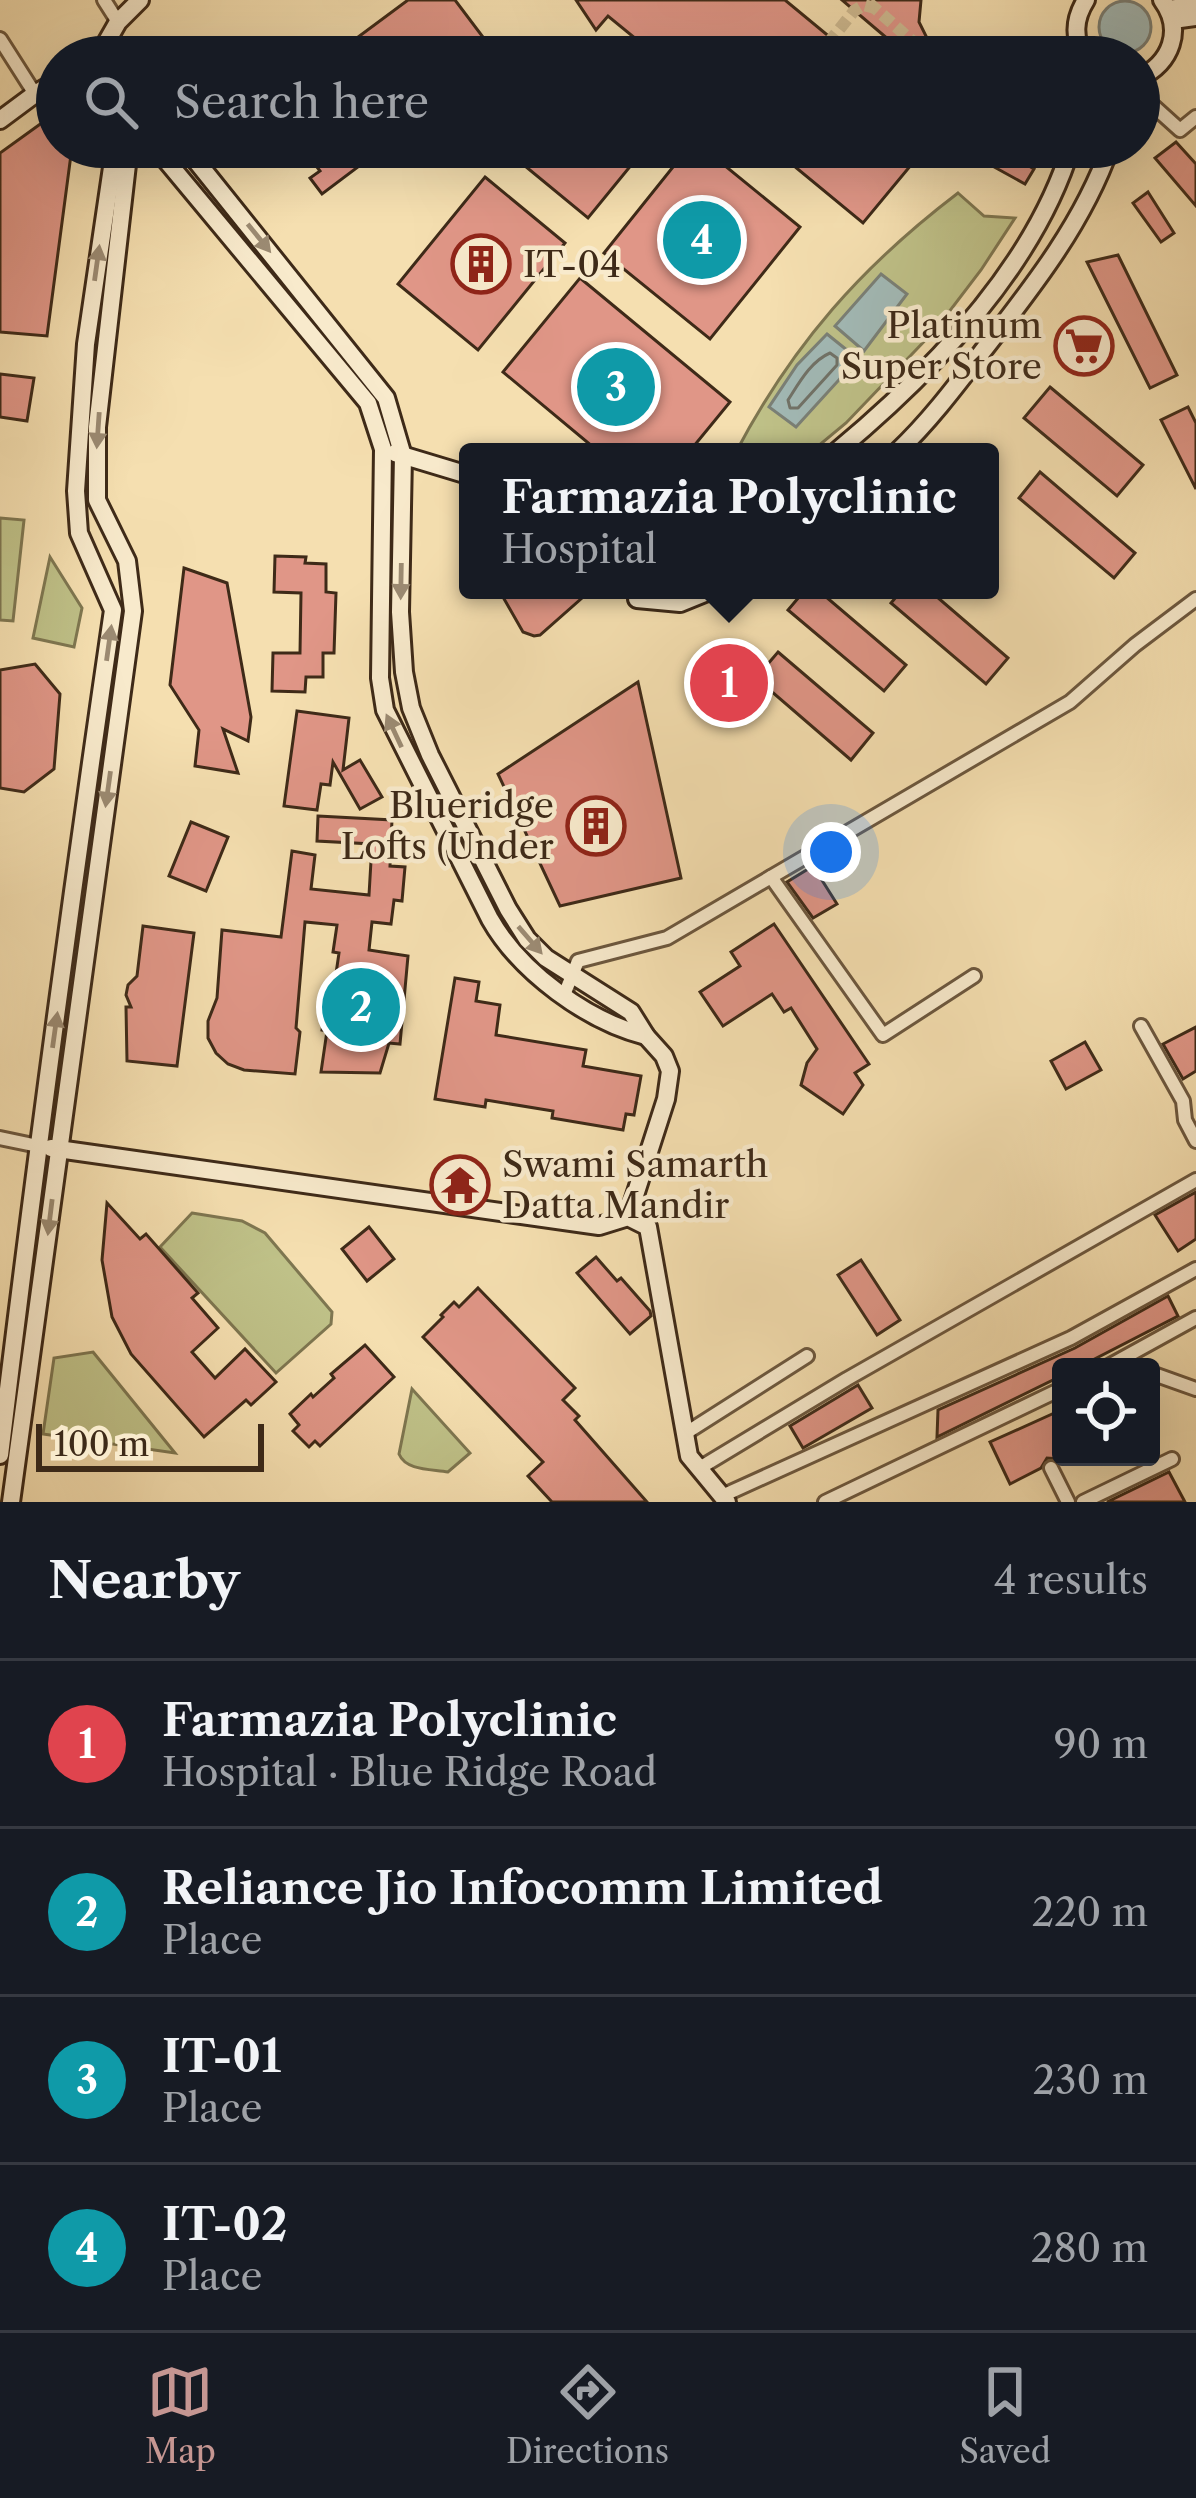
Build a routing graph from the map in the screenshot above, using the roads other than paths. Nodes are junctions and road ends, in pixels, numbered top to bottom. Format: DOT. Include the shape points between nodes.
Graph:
graph roads {
  1 [pos="104,0"];
  2 [pos="140,0"];
  3 [pos="1084,1"];
  4 [pos="1196,4"];
  5 [pos="1168,10"];
  6 [pos="1196,16"];
  7 [pos="118,22"];
  8 [pos="110,36"];
  9 [pos="1076,36"];
  10 [pos="0,39"];
  11 [pos="1160,65"];
  12 [pos="34,94"];
  13 [pos="1160,112"];
  14 [pos="1196,117"];
  15 [pos="0,120"];
  16 [pos="112,168"];
  17 [pos="127,168"];
  18 [pos="172,168"];
  19 [pos="202,168"];
  20 [pos="1065,168"];
  21 [pos="1102,168"];
  22 [pos="846,443"];
  23 [pos="905,443"];
  24 [pos="383,449"];
  25 [pos="404,455"];
  26 [pos="459,472"];
  27 [pos="1196,599"];
  28 [pos="771,878"];
  29 [pos="572,976"];
  30 [pos="974,976"];
  31 [pos="564,995"];
  32 [pos="1142,1026"];
  33 [pos="646,1036"];
  34 [pos="0,1138"];
  35 [pos="1196,1141"];
  36 [pos="38,1145"];
  37 [pos="59,1149"];
  38 [pos="1196,1180"];
  39 [pos="628,1216"];
  40 [pos="1196,1269"];
  41 [pos="1196,1318"];
  42 [pos="807,1356"];
  43 [pos="1129,1358"];
  44 [pos="1160,1376"];
  45 [pos="1196,1389"];
  46 [pos="1052,1393"];
  47 [pos="686,1433"];
  48 [pos="0,1455"];
  49 [pos="1172,1459"];
  50 [pos="1051,1468"];
  51 [pos="698,1469"];
  52 [pos="724,1499"];
  53 [pos="11,1502"];
  54 [pos="825,1502"];
  55 [pos="1068,1502"];
  56 [pos="1083,1502"];
  1 -- 7 [label="street"];
  2 -- 7 [label="street"];
  3 -- 9 [label="street"];
  4 -- 5 [label="street"];
  5 -- 6 [label="street"];
  5 -- 11 [label="street" via="1172,46"];
  7 -- 8 [label="street"];
  10 -- 12 [label="street"];
  12 -- 15 [label="street"];
  13 -- 14 [label="street" via="1180,130"];
  36 -- 16 [label="street, one-way" via="113,610 79,533 76,491 86,344"];
  17 -- 37 [label="street, one-way" via="97,500 127,561 133,611"];
  18 -- 24 [label="street" via="368,403"];
  19 -- 25 [label="street, one-way" via="386,398"];
  20 -- 22 [label="street" via="1021,251 951,344"];
  21 -- 23 [label="street" via="1043,273"];
  24 -- 25 [label="street"];
  31 -- 24 [label="street, one-way" via="501,938 388,721 380,678"];
  25 -- 26 [label="street"];
  25 -- 29 [label="street, one-way" via="400,612 411,708 518,926"];
  27 -- 28 [label="street" via="1070,702"];
  28 -- 29 [label="street" via="667,938 578,961"];
  28 -- 30 [label="street" via="884,1035"];
  29 -- 31 [label="street"];
  29 -- 33 [label="street" via="631,1012"];
  31 -- 33 [label="street"];
  32 -- 35 [label="street"];
  33 -- 39 [label="street" via="670,1071"];
  34 -- 36 [label="street"];
  36 -- 37 [label="street"];
  36 -- 48 [label="street"];
  37 -- 39 [label="street" via="599,1226"];
  37 -- 53 [label="street, one-way"];
  38 -- 51 [label="street"];
  39 -- 47 [label="street" via="648,1227"];
  40 -- 52 [label="street" via="1071,1338"];
  41 -- 43 [label="street"];
  42 -- 47 [label="street"];
  44 -- 45 [label="street"];
  46 -- 54 [label="street"];
  47 -- 51 [label="street"];
  49 -- 56 [label="street"];
  50 -- 55 [label="street"];
  51 -- 52 [label="street"];
}
